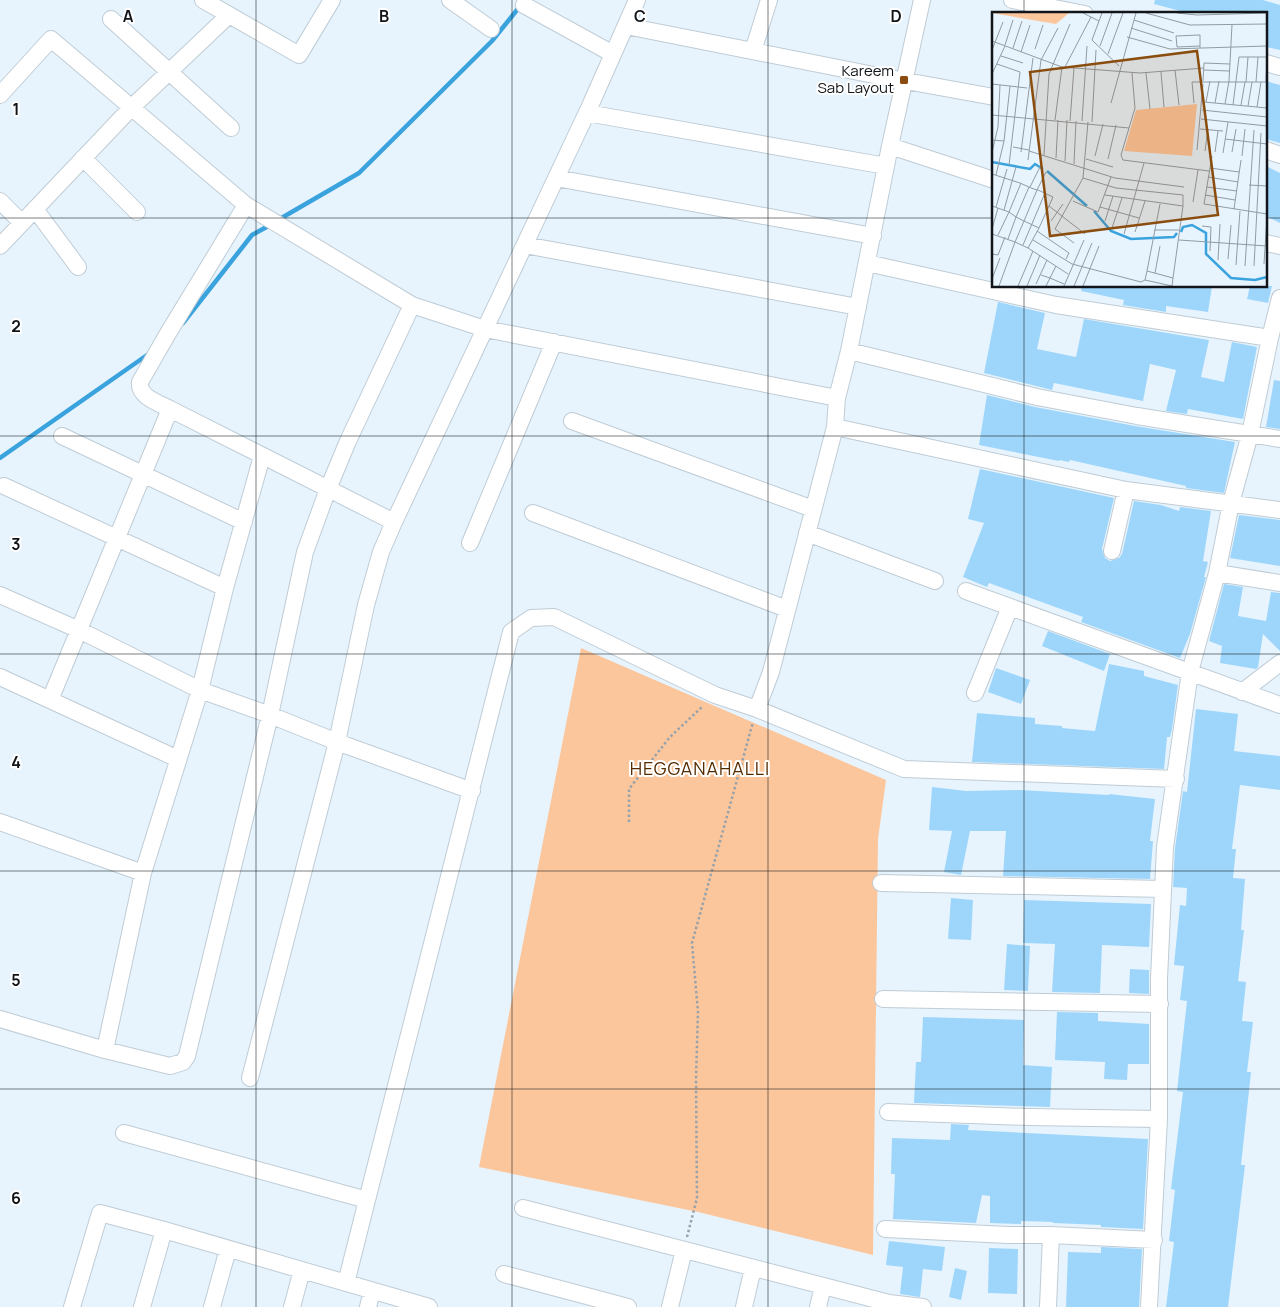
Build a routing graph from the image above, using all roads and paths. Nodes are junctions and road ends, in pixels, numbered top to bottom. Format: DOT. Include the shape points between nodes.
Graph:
graph roads {
  1 [pos="203,0"];
  2 [pos="332,0"];
  3 [pos="450,0"];
  4 [pos="637,0"];
  5 [pos="769,0"];
  6 [pos="922,0"];
  7 [pos="1012,0"];
  8 [pos="524,5"];
  9 [pos="1075,12"];
  10 [pos="229,15"];
  11 [pos="111,19"];
  12 [pos="626,26"];
  13 [pos="491,29"];
  14 [pos="753,51"];
  15 [pos="613,54"];
  16 [pos="169,72"];
  17 [pos="904,80"];
  18 [pos="0,94"];
  19 [pos="992,96"];
  20 [pos="131,108"];
  21 [pos="587,113"];
  22 [pos="231,128"];
  23 [pos="890,146"];
  24 [pos="1268,151"];
  25 [pos="1280,156"];
  26 [pos="83,158"];
  27 [pos="886,166"];
  28 [pos="556,178"];
  29 [pos="992,179"];
  30 [pos="0,201"];
  31 [pos="246,205"];
  32 [pos="35,209"];
  33 [pos="137,212"];
  34 [pos="22,222"];
  35 [pos="873,236"];
  36 [pos="525,245"];
  37 [pos="0,246"];
  38 [pos="868,263"];
  39 [pos="78,268"];
  40 [pos="1280,298"];
  41 [pos="412,305"];
  42 [pos="858,307"];
  43 [pos="485,329"];
  44 [pos="1270,338"];
  45 [pos="554,342"];
  46 [pos="849,351"];
  47 [pos="837,398"];
  48 [pos="170,409"];
  49 [pos="572,422"];
  50 [pos="835,427"];
  51 [pos="1250,434"];
  52 [pos="62,436"];
  53 [pos="1280,439"];
  54 [pos="262,456"];
  55 [pos="143,474"];
  56 [pos="4,486"];
  57 [pos="328,489"];
  58 [pos="1126,490"];
  59 [pos="1231,503"];
  60 [pos="813,509"];
  61 [pos="1280,510"];
  62 [pos="533,513"];
  63 [pos="244,522"];
  64 [pos="394,522"];
  65 [pos="807,533"];
  66 [pos="117,538"];
  67 [pos="470,543"];
  68 [pos="1112,551"];
  69 [pos="1217,573"];
  70 [pos="935,581"];
  71 [pos="1280,583"];
  72 [pos="225,588"];
  73 [pos="966,591"];
  74 [pos="0,595"];
  75 [pos="1010,607"];
  76 [pos="787,610"];
  77 [pos="79,630"];
  78 [pos="1280,664"];
  79 [pos="1190,672"];
  80 [pos="0,677"];
  81 [pos="200,690"];
  82 [pos="1242,692"];
  83 [pos="975,693"];
  84 [pos="716,695"];
  85 [pos="50,700"];
  86 [pos="1280,705"];
  87 [pos="757,709"];
  88 [pos="270,715"];
  89 [pos="337,742"];
  90 [pos="178,759"];
  91 [pos="1176,780"];
  92 [pos="472,791"];
  93 [pos="0,822"];
  94 [pos="629,822"];
  95 [pos="143,873"];
  96 [pos="881,883"];
  97 [pos="1163,889"];
  98 [pos="884,998"];
  99 [pos="1160,1004"];
  100 [pos="0,1019"];
  101 [pos="105,1050"];
  102 [pos="250,1078"];
  103 [pos="888,1112"];
  104 [pos="1159,1119"];
  105 [pos="124,1133"];
  106 [pos="367,1200"];
  107 [pos="524,1208"];
  108 [pos="885,1229"];
  109 [pos="164,1230"];
  110 [pos="1051,1235"];
  111 [pos="1154,1240"];
  112 [pos="228,1249"];
  113 [pos="684,1250"];
  114 [pos="753,1268"];
  115 [pos="302,1270"];
  116 [pos="504,1274"];
  117 [pos="346,1283"];
  118 [pos="823,1286"];
  119 [pos="372,1291"];
  120 [pos="888,1305"];
  121 [pos="72,1307"];
  122 [pos="142,1307"];
  123 [pos="212,1307"];
  124 [pos="292,1307"];
  125 [pos="368,1307"];
  126 [pos="429,1307"];
  127 [pos="628,1307"];
  128 [pos="670,1307"];
  129 [pos="744,1307"];
  130 [pos="818,1307"];
  131 [pos="923,1307"];
  132 [pos="1048,1307"];
  133 [pos="1149,1307"];
  1 -- 10 [label="street"];
  2 -- 10 [label="street" via="299,55"];
  3 -- 13 [label="street"];
  4 -- 12 [label="street"];
  5 -- 14 [label="street"];
  6 -- 17 [label="street"];
  7 -- 9 [label="street"];
  8 -- 15 [label="street"];
  10 -- 16 [label="street"];
  11 -- 16 [label="street"];
  12 -- 14 [label="street"];
  12 -- 15 [label="street"];
  14 -- 17 [label="street"];
  15 -- 21 [label="street"];
  16 -- 20 [label="street"];
  16 -- 22 [label="street"];
  17 -- 19 [label="street"];
  17 -- 23 [label="street"];
  18 -- 20 [label="street" via="51,39"];
  20 -- 26 [label="street"];
  20 -- 31 [label="street"];
  21 -- 27 [label="street"];
  21 -- 28 [label="street"];
  23 -- 27 [label="street"];
  23 -- 29 [label="street"];
  24 -- 25 [label="street"];
  26 -- 32 [label="street"];
  26 -- 33 [label="street"];
  27 -- 35 [label="street"];
  28 -- 35 [label="street"];
  28 -- 36 [label="street"];
  30 -- 34 [label="street"];
  31 -- 41 [label="street"];
  31 -- 48 [label="street" via="140,382 144,395"];
  32 -- 34 [label="street"];
  32 -- 39 [label="street"];
  34 -- 37 [label="street"];
  35 -- 38 [label="street"];
  36 -- 42 [label="street"];
  36 -- 43 [label="street"];
  38 -- 42 [label="street"];
  38 -- 44 [label="street" via="1056,304"];
  40 -- 44 [label="street"];
  41 -- 43 [label="street"];
  41 -- 57 [label="street"];
  42 -- 46 [label="street"];
  43 -- 45 [label="street"];
  43 -- 64 [label="street"];
  44 -- 51 [label="street"];
  45 -- 47 [label="street"];
  45 -- 67 [label="street"];
  46 -- 47 [label="street"];
  46 -- 51 [label="street" via="1037,397"];
  47 -- 50 [label="street"];
  48 -- 54 [label="street"];
  48 -- 55 [label="street"];
  49 -- 60 [label="street"];
  50 -- 58 [label="street"];
  50 -- 60 [label="street"];
  51 -- 53 [label="street"];
  51 -- 59 [label="street"];
  52 -- 55 [label="street"];
  54 -- 57 [label="street"];
  54 -- 63 [label="street"];
  55 -- 63 [label="street"];
  55 -- 66 [label="street"];
  56 -- 66 [label="street"];
  57 -- 64 [label="street"];
  57 -- 88 [label="street" via="301,567"];
  58 -- 59 [label="street"];
  58 -- 68 [label="street"];
  59 -- 61 [label="street"];
  59 -- 69 [label="street"];
  60 -- 65 [label="street"];
  62 -- 76 [label="street"];
  63 -- 72 [label="street"];
  64 -- 89 [label="street" via="381,552 366,605"];
  65 -- 70 [label="street"];
  65 -- 76 [label="street"];
  66 -- 72 [label="street"];
  66 -- 77 [label="street"];
  69 -- 71 [label="street"];
  69 -- 79 [label="street"];
  72 -- 81 [label="street"];
  73 -- 75 [label="street"];
  74 -- 77 [label="street"];
  75 -- 79 [label="street"];
  75 -- 83 [label="street"];
  76 -- 87 [label="street" via="771,672"];
  77 -- 81 [label="street"];
  77 -- 85 [label="street"];
  78 -- 82 [label="street"];
  79 -- 82 [label="street"];
  79 -- 91 [label="street"];
  80 -- 85 [label="street"];
  81 -- 88 [label="street"];
  81 -- 90 [label="street"];
  82 -- 86 [label="street"];
  84 -- 87 [label="street"];
  84 -- 92 [label="street" via="554,618 532,618 511,632"];
  84 -- 94 [label="path" via="670,737 629,789"];
  85 -- 90 [label="street"];
  87 -- 91 [label="street" via="904,769"];
  87 -- 113 [label="path" via="692,943 698,1012 697,1198"];
  88 -- 89 [label="street"];
  88 -- 101 [label="street" via="187,1056 183,1062 170,1066"];
  89 -- 92 [label="street"];
  89 -- 102 [label="street"];
  90 -- 95 [label="street"];
  91 -- 97 [label="street" via="1165,847"];
  92 -- 106 [label="street"];
  93 -- 95 [label="street"];
  95 -- 101 [label="street"];
  96 -- 97 [label="street"];
  97 -- 99 [label="street"];
  98 -- 99 [label="street"];
  99 -- 104 [label="street"];
  100 -- 101 [label="street"];
  103 -- 104 [label="street"];
  104 -- 111 [label="street"];
  105 -- 106 [label="street"];
  106 -- 117 [label="street"];
  107 -- 113 [label="street"];
  108 -- 110 [label="street"];
  109 -- 112 [label="street"];
  109 -- 121 [label="street" via="100,1213"];
  109 -- 122 [label="street"];
  110 -- 111 [label="street"];
  110 -- 132 [label="street"];
  111 -- 133 [label="street"];
  112 -- 115 [label="street"];
  112 -- 123 [label="street"];
  113 -- 114 [label="street"];
  113 -- 128 [label="street"];
  114 -- 118 [label="street"];
  114 -- 129 [label="street"];
  115 -- 117 [label="street"];
  115 -- 124 [label="street"];
  116 -- 127 [label="street"];
  117 -- 119 [label="street"];
  118 -- 120 [label="street"];
  118 -- 130 [label="street"];
  119 -- 125 [label="street"];
  119 -- 126 [label="street"];
  120 -- 131 [label="street"];
}
